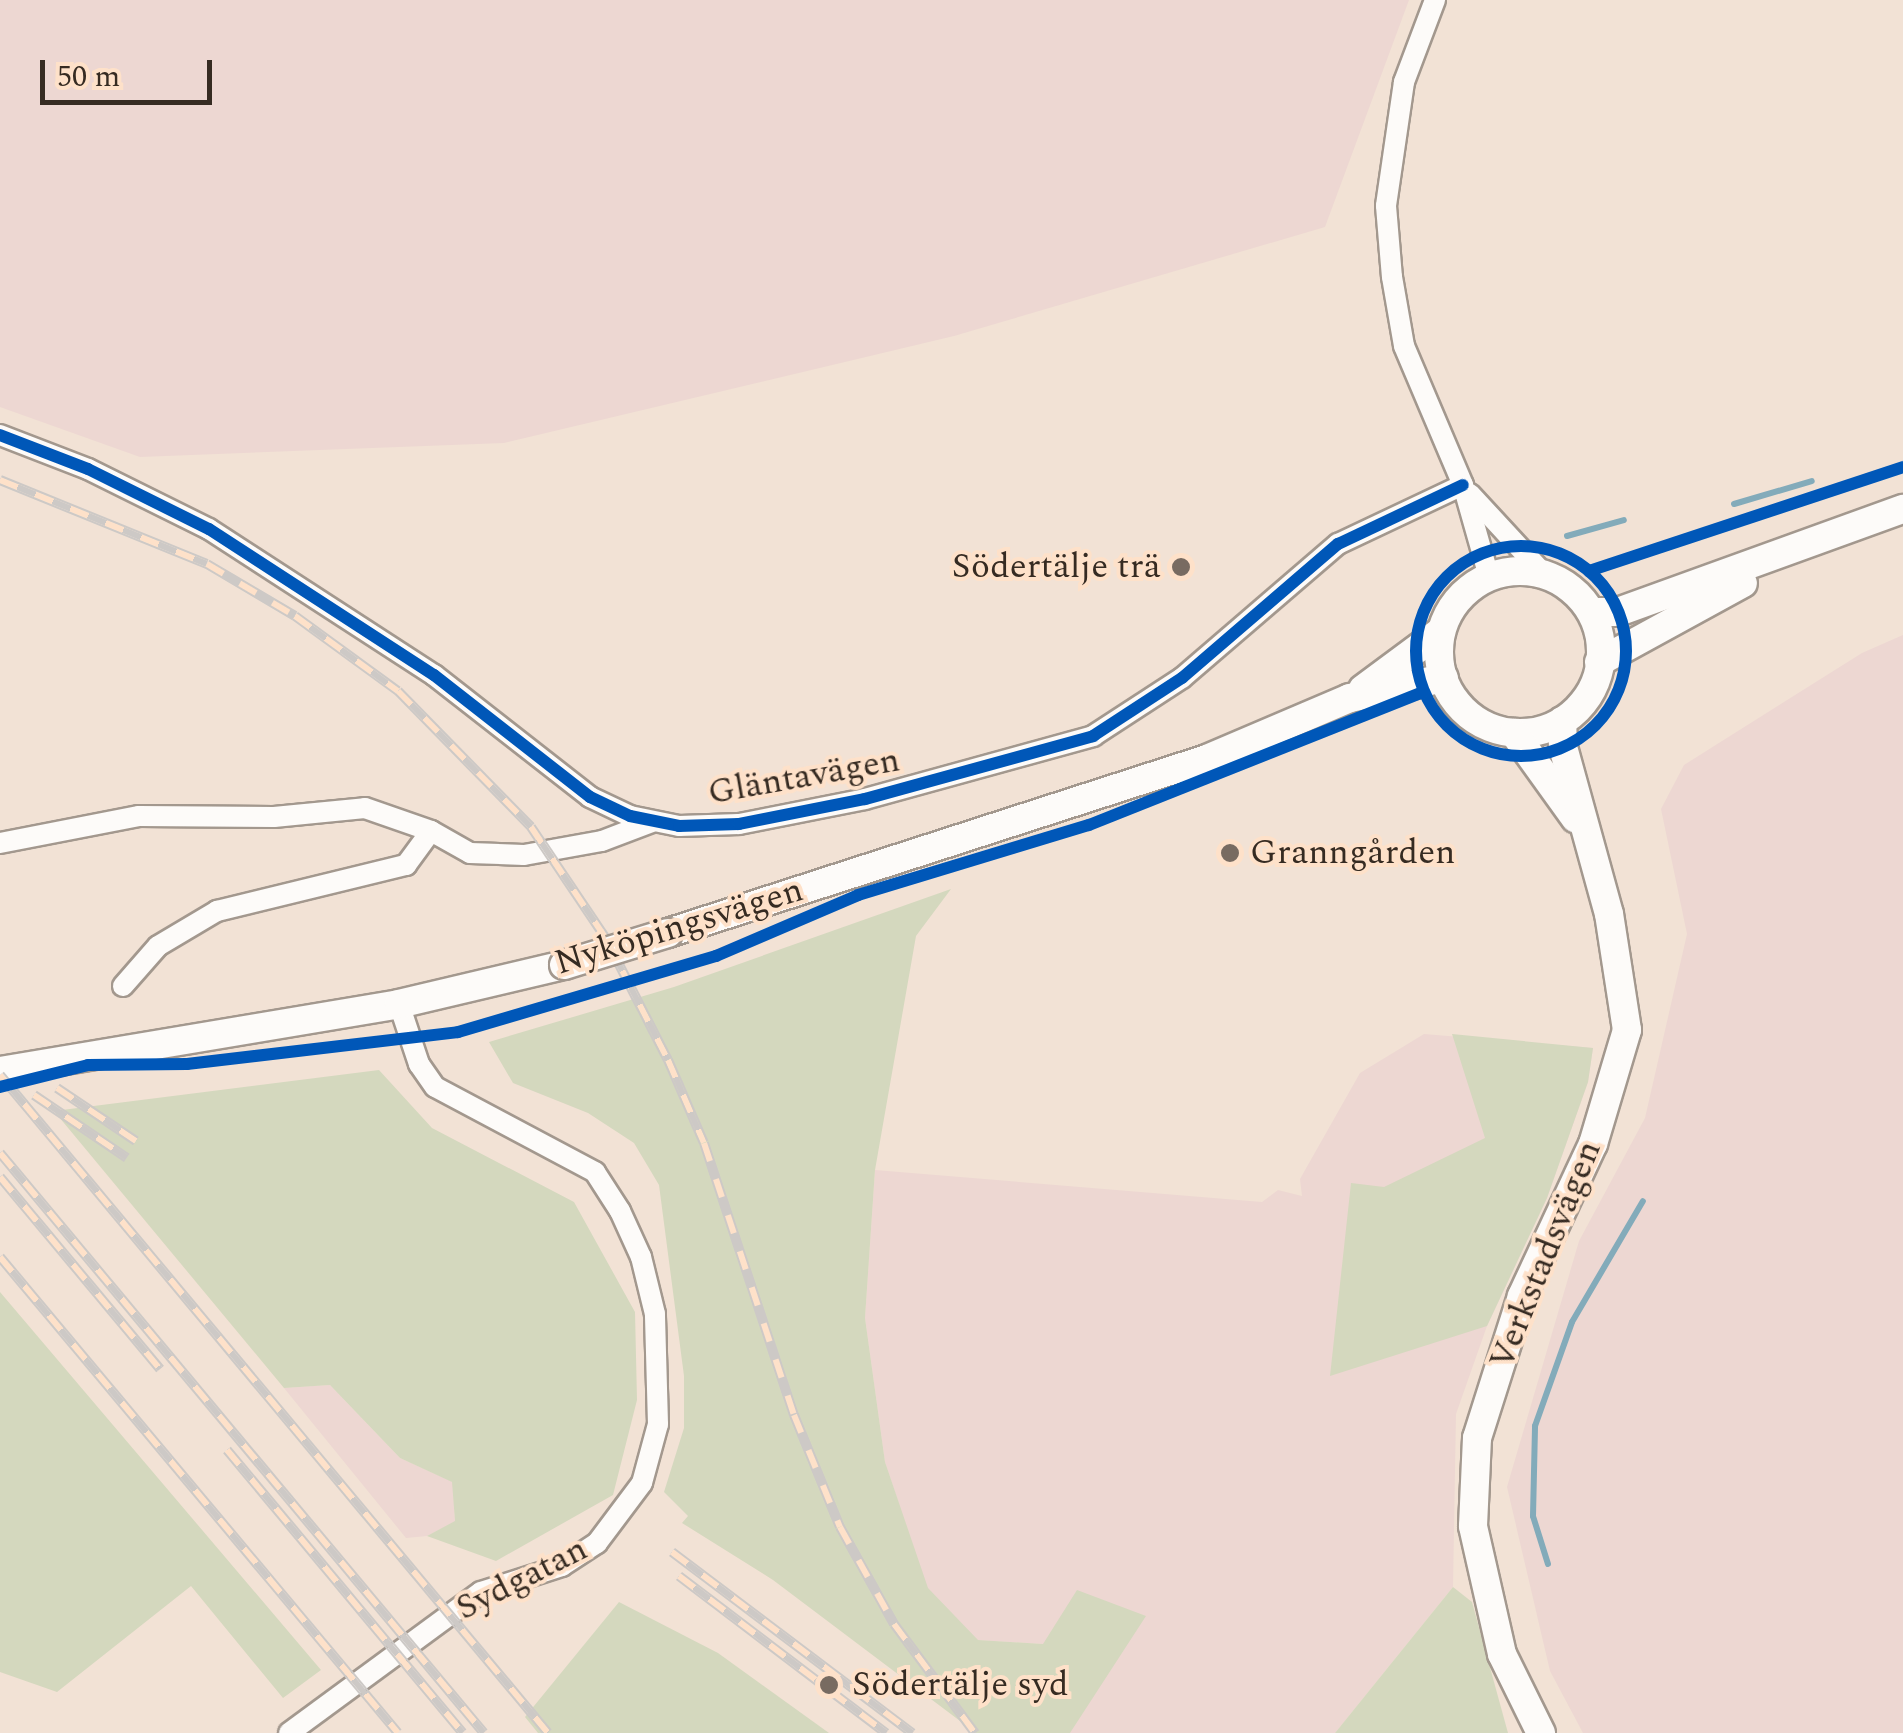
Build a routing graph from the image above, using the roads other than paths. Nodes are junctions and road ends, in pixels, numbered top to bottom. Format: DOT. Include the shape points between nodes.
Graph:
graph roads {
  1 [pos="1435,0"];
  2 [pos="0,435"];
  3 [pos="1462,485"];
  4 [pos="1903,509"];
  5 [pos="1828,538"];
  6 [pos="1542,572"];
  7 [pos="1488,577"];
  8 [pos="1592,612"];
  9 [pos="1441,631"];
  10 [pos="1599,662"];
  11 [pos="1444,678"];
  12 [pos="1350,698"];
  13 [pos="1562,722"];
  14 [pos="1514,733"];
  15 [pos="652,822"];
  16 [pos="431,830"];
  17 [pos="1585,831"];
  18 [pos="0,843"];
  19 [pos="122,986"];
  20 [pos="399,1004"];
  21 [pos="0,1052"];
  22 [pos="0,1071"];
  23 [pos="290,1733"];
  24 [pos="1541,1733"];
  1 -- 3 [label="street" via="1404,82 1386,206 1404,346"];
  2 -- 15 [label="street, Gläntavägen" via="88,468 209,529 434,675 590,797"];
  3 -- 6 [label="street"];
  3 -- 7 [label="street"];
  3 -- 15 [label="street, Gläntavägen" via="1338,544 1182,678 1093,736 941,782 780,818 708,827"];
  4 -- 5 [label="main road"];
  5 -- 8 [label="main road" via="1618,612"];
  5 -- 10 [label="main road"];
  6 -- 7 [label="main road"];
  6 -- 8 [label="main road" via="1568,585"];
  7 -- 9 [label="main road" via="1453,606"];
  8 -- 10 [label="main road" via="1601,640"];
  9 -- 11 [label="main road"];
  9 -- 12 [label="main road, Nyköpingsvägen"];
  10 -- 13 [label="main road" via="1582,704"];
  11 -- 12 [label="main road, Nyköpingsvägen"];
  11 -- 14 [label="main road" via="1464,710"];
  12 -- 20 [label="main road, Nyköpingsvägen, bridge" via="1207,760 564,965"];
  13 -- 14 [label="main road"];
  13 -- 17 [label="main road, Verkstadsvägen"];
  14 -- 17 [label="main road, Verkstadsvägen"];
  15 -- 16 [label="street" via="602,841 524,855 470,854"];
  16 -- 18 [label="street" via="365,808 274,817 139,816"];
  16 -- 19 [label="street" via="406,865 217,911 158,946"];
  17 -- 24 [label="main road, Verkstadsvägen" via="1609,914 1627,1030 1592,1144 1522,1296 1477,1438 1472,1526 1502,1654"];
  20 -- 21 [label="main road, Nyköpingsvägen" via="168,1025"];
  20 -- 22 [label="main road, Nyköpingsvägen"];
  20 -- 23 [label="street, Sydgatan" via="434,1087 595,1172 620,1212 641,1257 655,1314 658,1424 642,1482 597,1543 562,1566 481,1592"];
}
